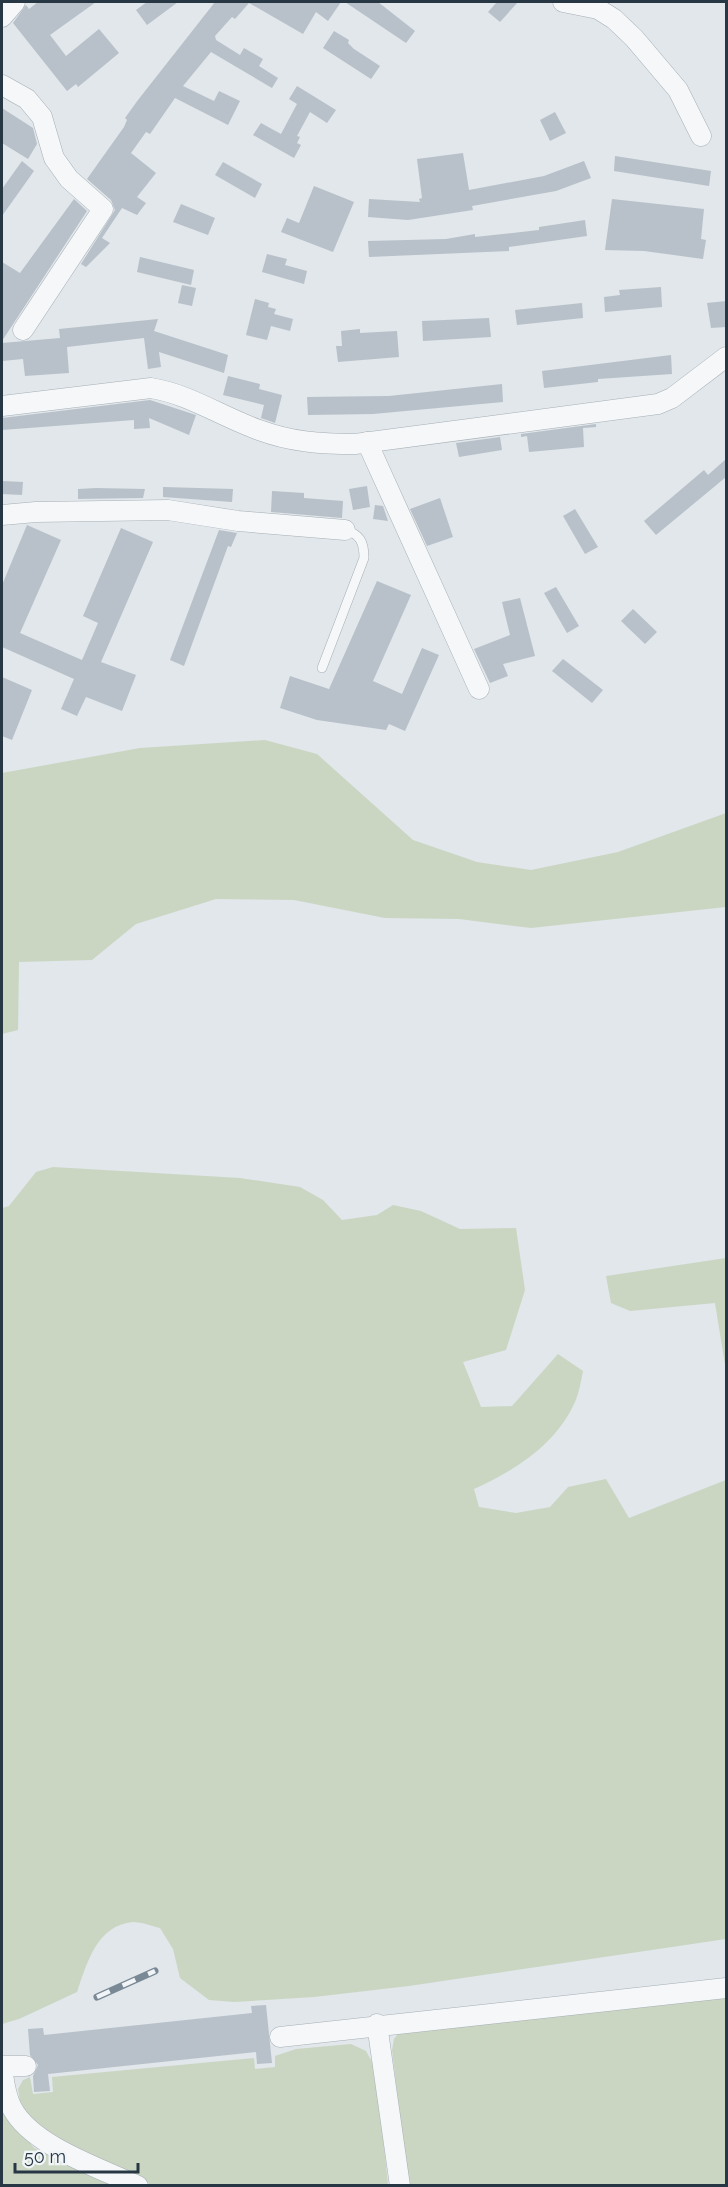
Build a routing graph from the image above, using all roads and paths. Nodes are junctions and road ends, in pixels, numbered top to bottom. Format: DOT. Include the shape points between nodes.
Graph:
graph roads {
  1 [pos="15,2"];
  2 [pos="563,2"];
  3 [pos="2,17"];
  4 [pos="2,85"];
  5 [pos="701,136"];
  6 [pos="24,330"];
  7 [pos="726,357"];
  8 [pos="2,406"];
  9 [pos="367,442"];
  10 [pos="2,515"];
  11 [pos="345,530"];
  12 [pos="322,668"];
  13 [pos="479,689"];
  14 [pos="726,1988"];
  15 [pos="377,2025"];
  16 [pos="280,2037"];
  17 [pos="2,2066"];
  18 [pos="26,2066"];
  19 [pos="138,2186"];
  20 [pos="400,2186"];
  1 -- 3 [label="street"];
  2 -- 5 [label="street" via="598,9 627,32 678,90"];
  4 -- 6 [label="street" via="27,99 42,117 54,158 69,179 103,209"];
  7 -- 9 [label="street" via="672,398 658,404"];
  8 -- 9 [label="street" via="151,388 168,391 293,441"];
  9 -- 13 [label="street"];
  10 -- 11 [label="street" via="168,510 238,521"];
  11 -- 12 [label="lane" via="356,533 364,545 364,558"];
  14 -- 15 [label="street"];
  15 -- 16 [label="street"];
  15 -- 20 [label="street"];
  17 -- 18 [label="street"];
  17 -- 19 [label="street" via="12,2109 29,2128 56,2147"];
}
